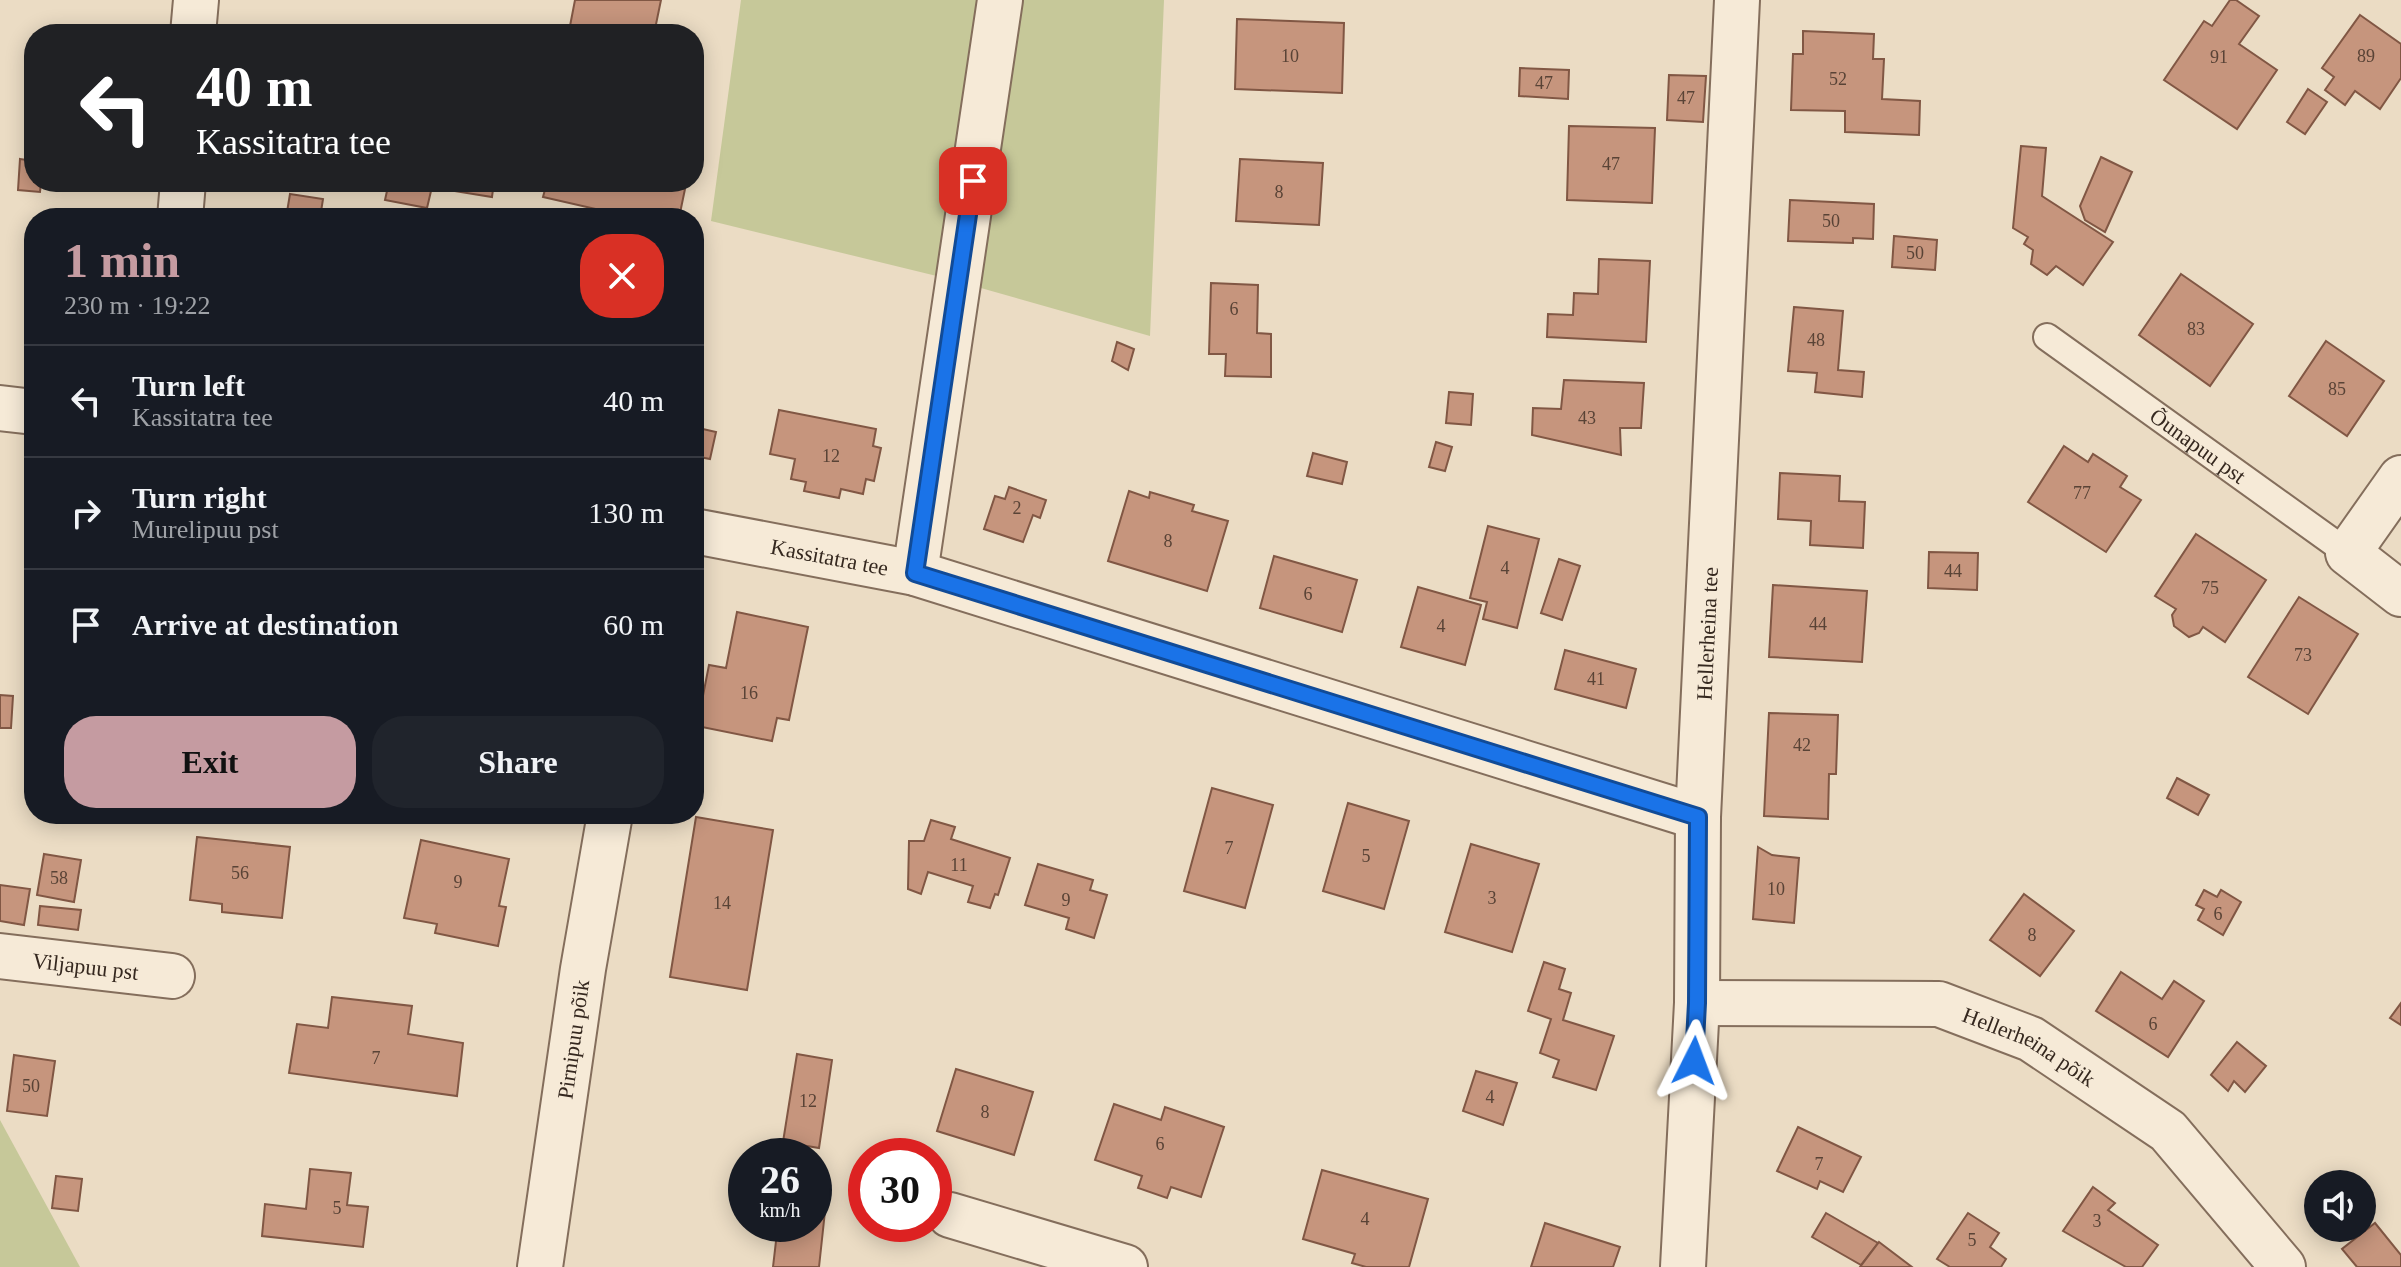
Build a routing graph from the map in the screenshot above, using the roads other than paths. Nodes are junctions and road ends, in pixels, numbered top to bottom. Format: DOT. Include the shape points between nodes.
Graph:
graph roads {
  1 [pos="196,0"];
  2 [pos="1000,0"];
  3 [pos="1737,0"];
  4 [pos="194,24"];
  5 [pos="2047,337"];
  6 [pos="0,408"];
  7 [pos="24,411"];
  8 [pos="2401,478"];
  9 [pos="704,533"];
  10 [pos="2348,553"];
  11 [pos="915,573"];
  12 [pos="2401,594"];
  13 [pos="1698,817"];
  14 [pos="608,824"];
  15 [pos="0,956"];
  16 [pos="172,976"];
  17 [pos="1697,1003"];
  18 [pos="952,1216"];
  19 [pos="540,1267"];
  20 [pos="1125,1267"];
  21 [pos="1683,1267"];
  22 [pos="2283,1267"];
  1 -- 4 [label="street"];
  2 -- 11 [label="street"];
  3 -- 13 [label="street, Hellerheina tee"];
  5 -- 10 [label="lane, Õunapuu pst"];
  6 -- 7 [label="street"];
  8 -- 10 [label="street"];
  9 -- 11 [label="street, Kassitatra tee"];
  10 -- 12 [label="street, Õunapuu pst"];
  11 -- 13 [label="street, Kassitatra tee"];
  13 -- 17 [label="street, Hellerheina tee"];
  14 -- 19 [label="street, Pirnipuu põik"];
  15 -- 16 [label="street, Viljapuu pst"];
  17 -- 21 [label="street, Hellerheina tee"];
  17 -- 22 [label="street, Hellerheina põik" via="1939,1004 2031,1039 2168,1131"];
  18 -- 20 [label="street"];
}
